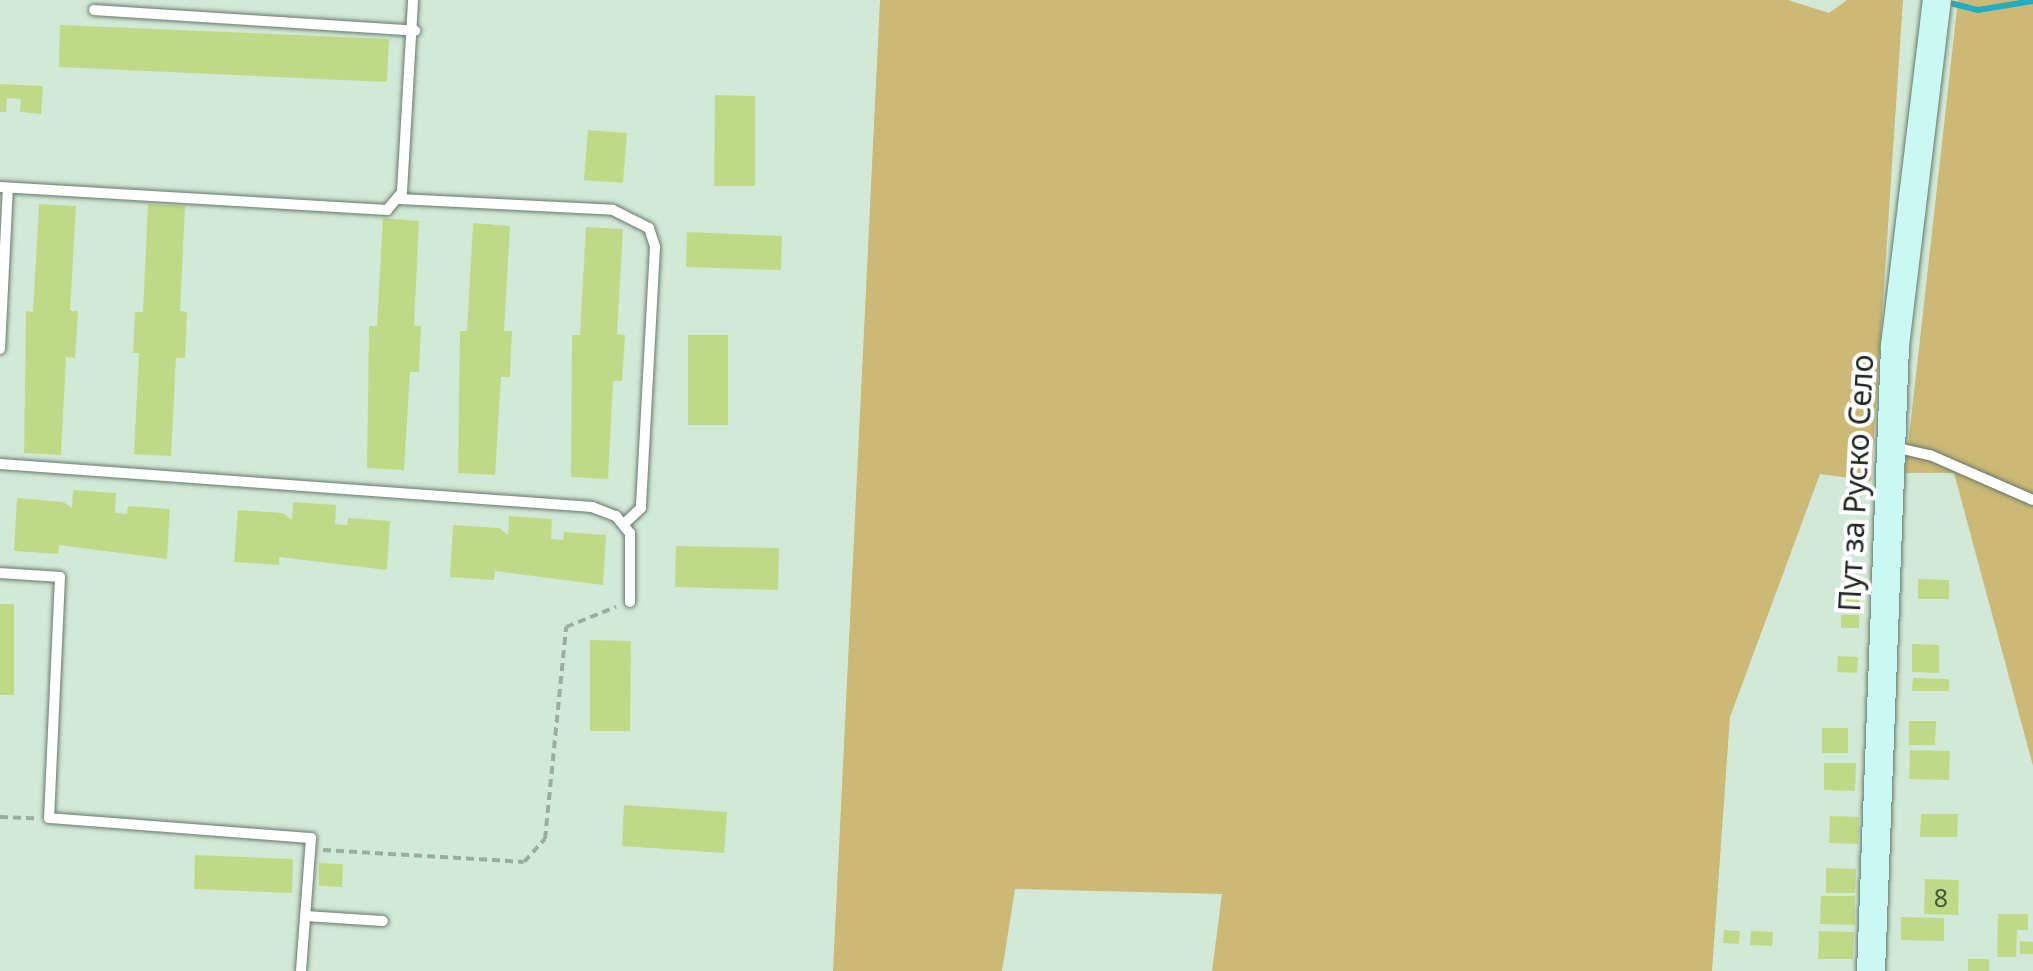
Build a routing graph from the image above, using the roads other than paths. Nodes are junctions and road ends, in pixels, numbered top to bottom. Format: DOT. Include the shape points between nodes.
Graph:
graph roads {
  1 [pos="413,0"];
  2 [pos="1937,0"];
  3 [pos="94,10"];
  4 [pos="415,30"];
  5 [pos="4,188"];
  6 [pos="398,199"];
  7 [pos="0,349"];
  8 [pos="1889,446"];
  9 [pos="0,464"];
  10 [pos="2033,500"];
  11 [pos="624,523"];
  12 [pos="0,573"];
  13 [pos="630,602"];
  14 [pos="305,916"];
  15 [pos="384,921"];
  16 [pos="300,971"];
  17 [pos="1871,971"];
  1 -- 4 [label="lane"];
  2 -- 8 [label="main road, Пут за Руско Село" via="1911,191"];
  3 -- 4 [label="lane"];
  4 -- 6 [label="lane"];
  5 -- 6 [label="lane" via="380,212"];
  5 -- 7 [label="lane"];
  6 -- 11 [label="lane" via="612,210 649,228 655,247 641,508"];
  8 -- 10 [label="lane" via="1930,455"];
  8 -- 17 [label="main road, Пут за Руско Село"];
  9 -- 11 [label="lane" via="592,507"];
  11 -- 13 [label="lane" via="632,543"];
  12 -- 14 [label="lane" via="60,577 49,818 311,838"];
  14 -- 15 [label="lane"];
  14 -- 16 [label="lane"];
}
